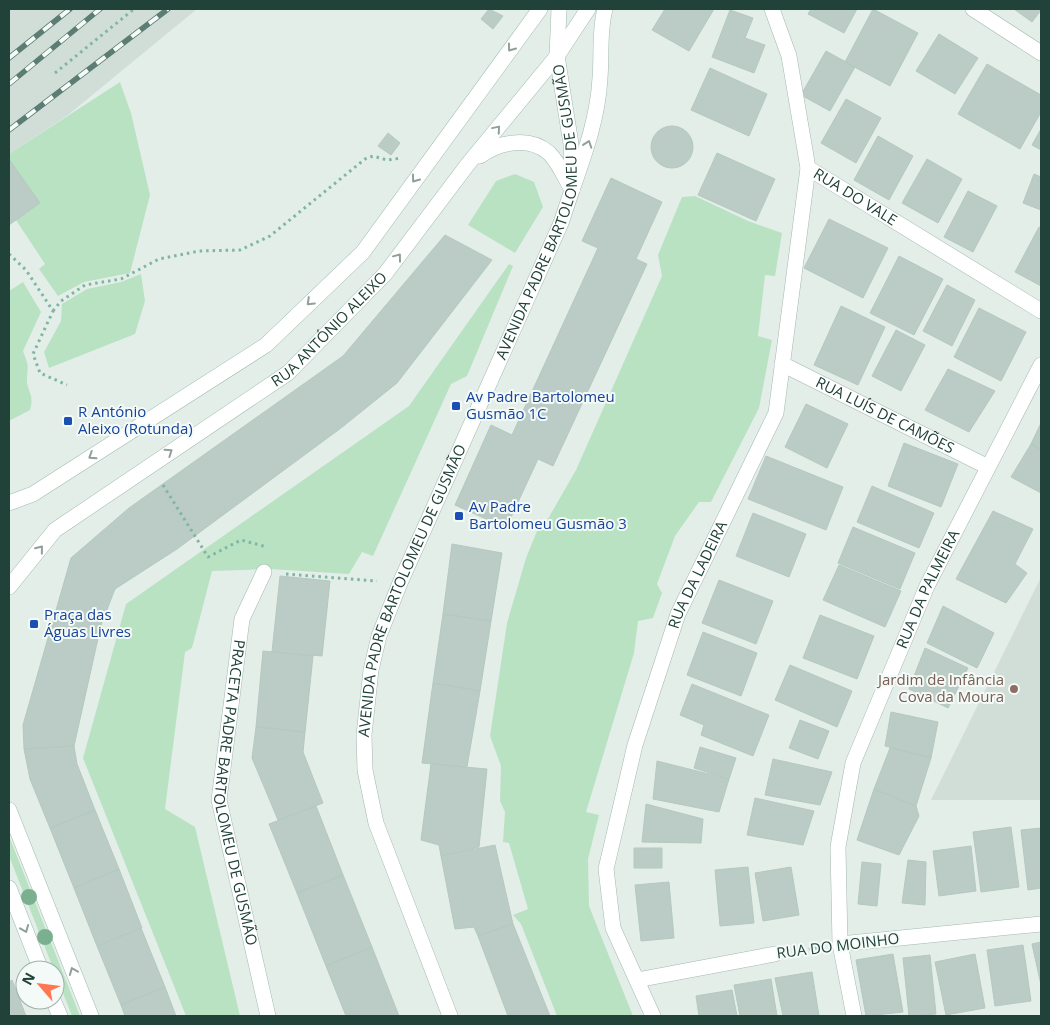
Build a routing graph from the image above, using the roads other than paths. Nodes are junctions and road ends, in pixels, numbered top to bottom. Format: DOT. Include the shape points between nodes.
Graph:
graph roads {
  1 [pos="540,9"];
  2 [pos="559,9"];
  3 [pos="588,9"];
  4 [pos="605,9"];
  5 [pos="772,9"];
  6 [pos="973,9"];
  7 [pos="1040,51"];
  8 [pos="557,56"];
  9 [pos="468,164"];
  10 [pos="808,168"];
  11 [pos="572,190"];
  12 [pos="1041,311"];
  13 [pos="782,364"];
  14 [pos="1041,365"];
  15 [pos="988,467"];
  16 [pos="9,503"];
  17 [pos="264,572"];
  18 [pos="9,587"];
  19 [pos="9,810"];
  20 [pos="9,888"];
  21 [pos="1041,924"];
  22 [pos="840,944"];
  23 [pos="775,954"];
  24 [pos="38,960"];
  25 [pos="637,980"];
  26 [pos="91,1016"];
  27 [pos="268,1016"];
  28 [pos="450,1016"];
  29 [pos="653,1016"];
  30 [pos="854,1016"];
  1 -- 16 [label="street, RUA ANTÓNIO ALEIXO, one-way" via="363,252 266,345 34,494"];
  2 -- 8 [label="street, AVENIDA PADRE BARTOLOMEU DE GUSMÃO"];
  3 -- 8 [label="street, RUA ANTÓNIO ALEIXO"];
  11 -- 4 [label="street, one-way" via="591,138 597,106 601,24"];
  5 -- 10 [label="street, RUA DO VALE" via="789,56"];
  6 -- 7 [label="street"];
  9 -- 8 [label="street, RUA ANTÓNIO ALEIXO, one-way"];
  8 -- 11 [label="street, AVENIDA PADRE BARTOLOMEU DE GUSMÃO" via="571,144"];
  9 -- 11 [label="street" via="489,149 506,143 528,143 548,152"];
  18 -- 9 [label="street, RUA ANTÓNIO ALEIXO, one-way" via="55,530 288,373 385,274"];
  10 -- 12 [label="street, RUA DO VALE"];
  10 -- 13 [label="street, RUA DA LADEIRA"];
  11 -- 28 [label="street, AVENIDA PADRE BARTOLOMEU DE GUSMÃO" via="561,224 400,583 379,636 371,670 364,735 365,770 376,822"];
  13 -- 15 [label="street, RUA LUÍS DE CAMÕES"];
  13 -- 25 [label="street, RUA DA LADEIRA" via="776,413 678,614 630,764 606,869 613,928"];
  14 -- 15 [label="street, RUA DA PALMEIRA"];
  15 -- 22 [label="street, RUA DA PALMEIRA" via="926,586 853,763 838,847"];
  17 -- 27 [label="street, PRACETA PADRE BARTOLOMEU DE GUSMÃO" via="242,619 220,800"];
  26 -- 19 [label="street, one-way"];
  20 -- 24 [label="street, one-way"];
  21 -- 22 [label="street, RUA DO MOINHO"];
  22 -- 30 [label="street, RUA DA PALMEIRA"];
  23 -- 25 [label="street, RUA DO MOINHO"];
  25 -- 29 [label="street, RUA DA LADEIRA"];
}
